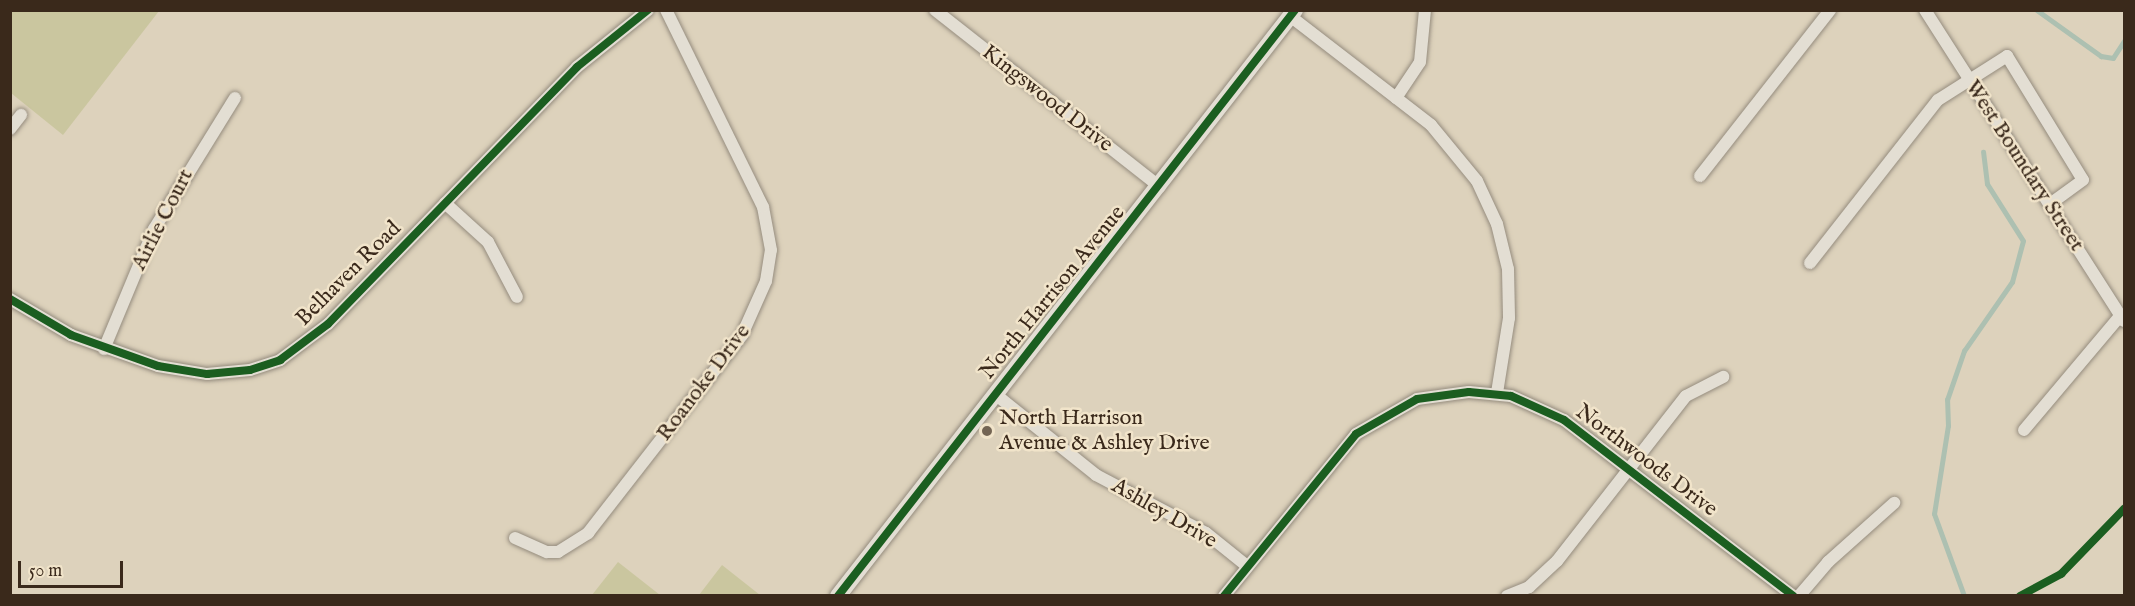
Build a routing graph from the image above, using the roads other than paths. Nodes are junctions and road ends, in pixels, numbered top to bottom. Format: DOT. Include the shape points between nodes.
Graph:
graph roads {
  1 [pos="648,10"];
  2 [pos="666,10"];
  3 [pos="935,10"];
  4 [pos="1425,10"];
  5 [pos="1830,10"];
  6 [pos="1925,10"];
  7 [pos="1292,13"];
  8 [pos="1968,78"];
  9 [pos="235,98"];
  10 [pos="1396,98"];
  11 [pos="21,115"];
  12 [pos="10,129"];
  13 [pos="1701,176"];
  14 [pos="1160,188"];
  15 [pos="445,203"];
  16 [pos="2050,204"];
  17 [pos="1810,264"];
  18 [pos="517,297"];
  19 [pos="10,299"];
  20 [pos="2122,319"];
  21 [pos="104,349"];
  22 [pos="1723,377"];
  23 [pos="1497,393"];
  24 [pos="995,394"];
  25 [pos="2024,430"];
  26 [pos="1628,470"];
  27 [pos="1894,503"];
  28 [pos="515,538"];
  29 [pos="1247,567"];
  30 [pos="838,596"];
  31 [pos="1224,596"];
  32 [pos="1507,596"];
  33 [pos="1793,596"];
  34 [pos="1799,596"];
  1 -- 15 [label="street, Belhaven Road" via="577,67"];
  2 -- 28 [label="street, Roanoke Drive" via="763,207 771,250 766,281 742,335 588,533 558,552 547,552"];
  3 -- 14 [label="street, Kingswood Drive"];
  4 -- 10 [label="street" via="1420,62"];
  5 -- 13 [label="street"];
  6 -- 8 [label="street, West Boundary Street"];
  7 -- 10 [label="street"];
  7 -- 14 [label="main road, North Harrison Avenue"];
  8 -- 16 [label="street, West Boundary Street"];
  8 -- 16 [label="street" via="2007,56 2083,180"];
  8 -- 17 [label="street" via="1938,100"];
  9 -- 21 [label="street, Airlie Court" via="154,229"];
  10 -- 23 [label="street" via="1431,125 1463,159 1497,224 1508,269 1509,294"];
  11 -- 12 [label="street"];
  14 -- 24 [label="main road, North Harrison Avenue"];
  15 -- 18 [label="street" via="488,242"];
  15 -- 21 [label="street, Belhaven Road" via="328,324 293,353 268,366 207,374 158,366"];
  16 -- 20 [label="street, West Boundary Street"];
  19 -- 21 [label="street, Belhaven Road" via="46,323"];
  20 -- 25 [label="street"];
  22 -- 26 [label="street" via="1686,396"];
  23 -- 26 [label="street, Northwoods Drive" via="1548,410"];
  23 -- 29 [label="street, Northwoods Drive" via="1452,393 1417,399 1370,424 1331,461"];
  24 -- 29 [label="street, Ashley Drive" via="1096,475 1206,533"];
  24 -- 30 [label="main road, North Harrison Avenue"];
  26 -- 32 [label="street" via="1544,576"];
  26 -- 33 [label="street, Northwoods Drive"];
  27 -- 34 [label="street" via="1828,562"];
  29 -- 31 [label="street, Northwoods Drive"];
}
